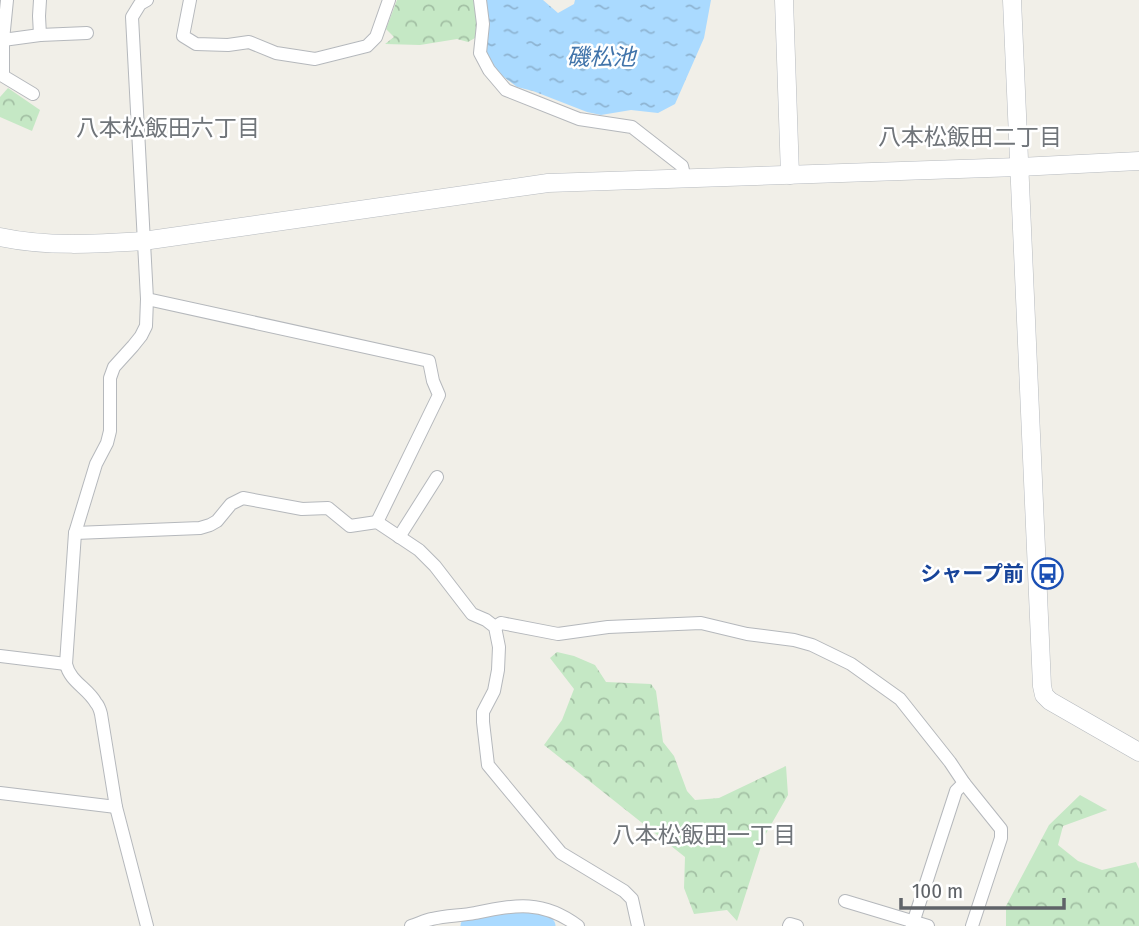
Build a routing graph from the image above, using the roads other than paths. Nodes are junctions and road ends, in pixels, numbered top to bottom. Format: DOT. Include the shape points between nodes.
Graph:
graph roads {
  1 [pos="7,0"];
  2 [pos="40,0"];
  3 [pos="190,0"];
  4 [pos="389,0"];
  5 [pos="480,0"];
  6 [pos="783,0"];
  7 [pos="1012,0"];
  8 [pos="141,1"];
  9 [pos="87,33"];
  10 [pos="40,35"];
  11 [pos="3,40"];
  12 [pos="33,94"];
  13 [pos="1139,161"];
  14 [pos="1019,167"];
  15 [pos="790,175"];
  16 [pos="685,179"];
  17 [pos="0,237"];
  18 [pos="143,241"];
  19 [pos="147,299"];
  20 [pos="437,477"];
  21 [pos="377,522"];
  22 [pos="75,533"];
  23 [pos="399,537"];
  24 [pos="495,627"];
  25 [pos="0,656"];
  26 [pos="66,664"];
  27 [pos="1139,752"];
  28 [pos="964,783"];
  29 [pos="0,793"];
  30 [pos="116,807"];
  31 [pos="845,901"];
  32 [pos="913,924"];
  33 [pos="147,926"];
  34 [pos="411,926"];
  35 [pos="578,926"];
  36 [pos="638,926"];
  37 [pos="789,926"];
  38 [pos="797,926"];
  39 [pos="928,926"];
  40 [pos="972,926"];
  1 -- 11 [label="street"];
  2 -- 10 [label="street"];
  3 -- 4 [label="street" via="183,36 196,44 249,42 315,59 367,46 376,37"];
  5 -- 16 [label="street" via="480,54 506,90 579,119 632,127 682,166"];
  6 -- 15 [label="street"];
  7 -- 14 [label="street"];
  8 -- 18 [label="street" via="132,17"];
  9 -- 10 [label="street"];
  10 -- 11 [label="street"];
  11 -- 12 [label="street" via="3,76"];
  13 -- 14 [label="street"];
  14 -- 15 [label="street"];
  14 -- 27 [label="street" via="1044,695"];
  15 -- 16 [label="street"];
  16 -- 18 [label="street" via="548,183"];
  17 -- 18 [label="street" via="94,244"];
  18 -- 19 [label="street"];
  19 -- 21 [label="street" via="429,361 439,395"];
  19 -- 22 [label="street" via="146,326 114,366 110,378 110,431"];
  20 -- 23 [label="street"];
  21 -- 22 [label="street" via="350,526 328,508 302,509 243,498 217,521 200,528"];
  21 -- 23 [label="street"];
  22 -- 26 [label="street"];
  23 -- 24 [label="street" via="435,566 472,614"];
  24 -- 28 [label="street" via="501,623 558,634 701,623 812,645 850,664 900,699"];
  24 -- 36 [label="street" via="498,670 483,712 488,765 561,853 632,899"];
  25 -- 26 [label="street"];
  26 -- 30 [label="street" via="101,714"];
  28 -- 32 [label="street" via="956,790"];
  28 -- 40 [label="street" via="1001,830"];
  29 -- 30 [label="street"];
  30 -- 33 [label="street"];
  31 -- 32 [label="street"];
  32 -- 39 [label="street"];
  34 -- 35 [label="street" via="515,905 548,910"];
  37 -- 38 [label="street"];
}
